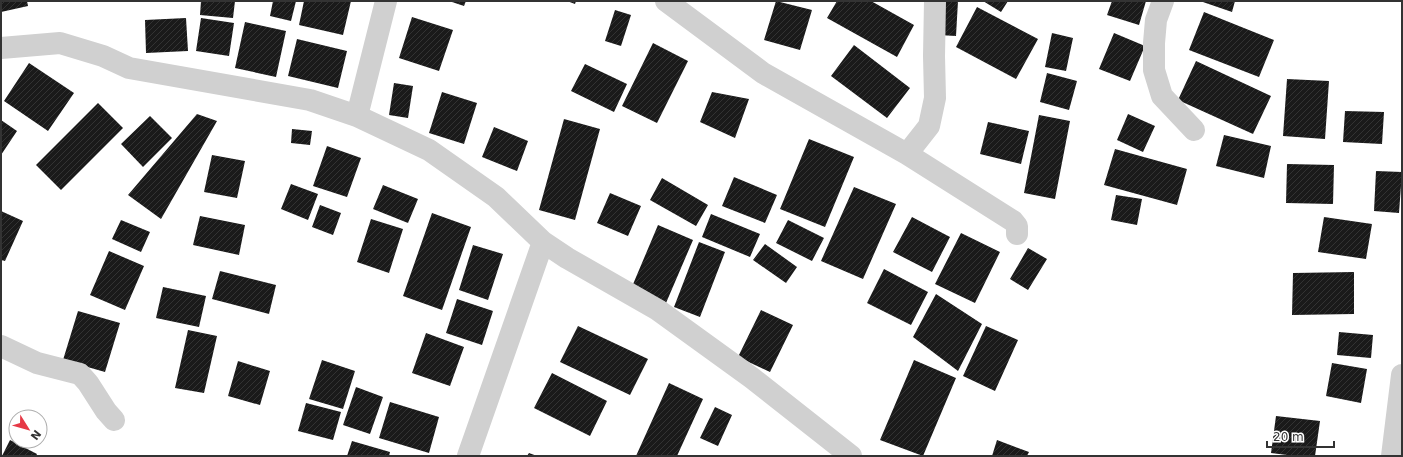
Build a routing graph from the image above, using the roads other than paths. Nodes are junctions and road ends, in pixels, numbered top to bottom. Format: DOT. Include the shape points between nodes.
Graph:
graph roads {
  1 [pos="386,1"];
  2 [pos="935,1"];
  3 [pos="1163,1"];
  4 [pos="670,2"];
  5 [pos="1,48"];
  6 [pos="357,116"];
  7 [pos="1194,130"];
  8 [pos="907,154"];
  9 [pos="1017,234"];
  10 [pos="543,242"];
  11 [pos="1,346"];
  12 [pos="1402,376"];
  13 [pos="1401,399"];
  14 [pos="114,420"];
  15 [pos="468,456"];
  16 [pos="851,456"];
  17 [pos="1392,456"];
  1 -- 6 [label="street"];
  2 -- 8 [label="street" via="936,98 929,126"];
  3 -- 7 [label="street" via="1156,20 1154,70 1162,96"];
  4 -- 8 [label="street" via="763,73"];
  5 -- 6 [label="street" via="60,43 103,56 129,68 310,100"];
  6 -- 10 [label="street" via="429,150 496,197"];
  8 -- 9 [label="street" via="1013,221 1018,226"];
  10 -- 15 [label="street"];
  10 -- 16 [label="street" via="658,310 752,378"];
  11 -- 14 [label="street" via="38,363 80,374"];
  12 -- 13 [label="street"];
  13 -- 17 [label="street"];
}
